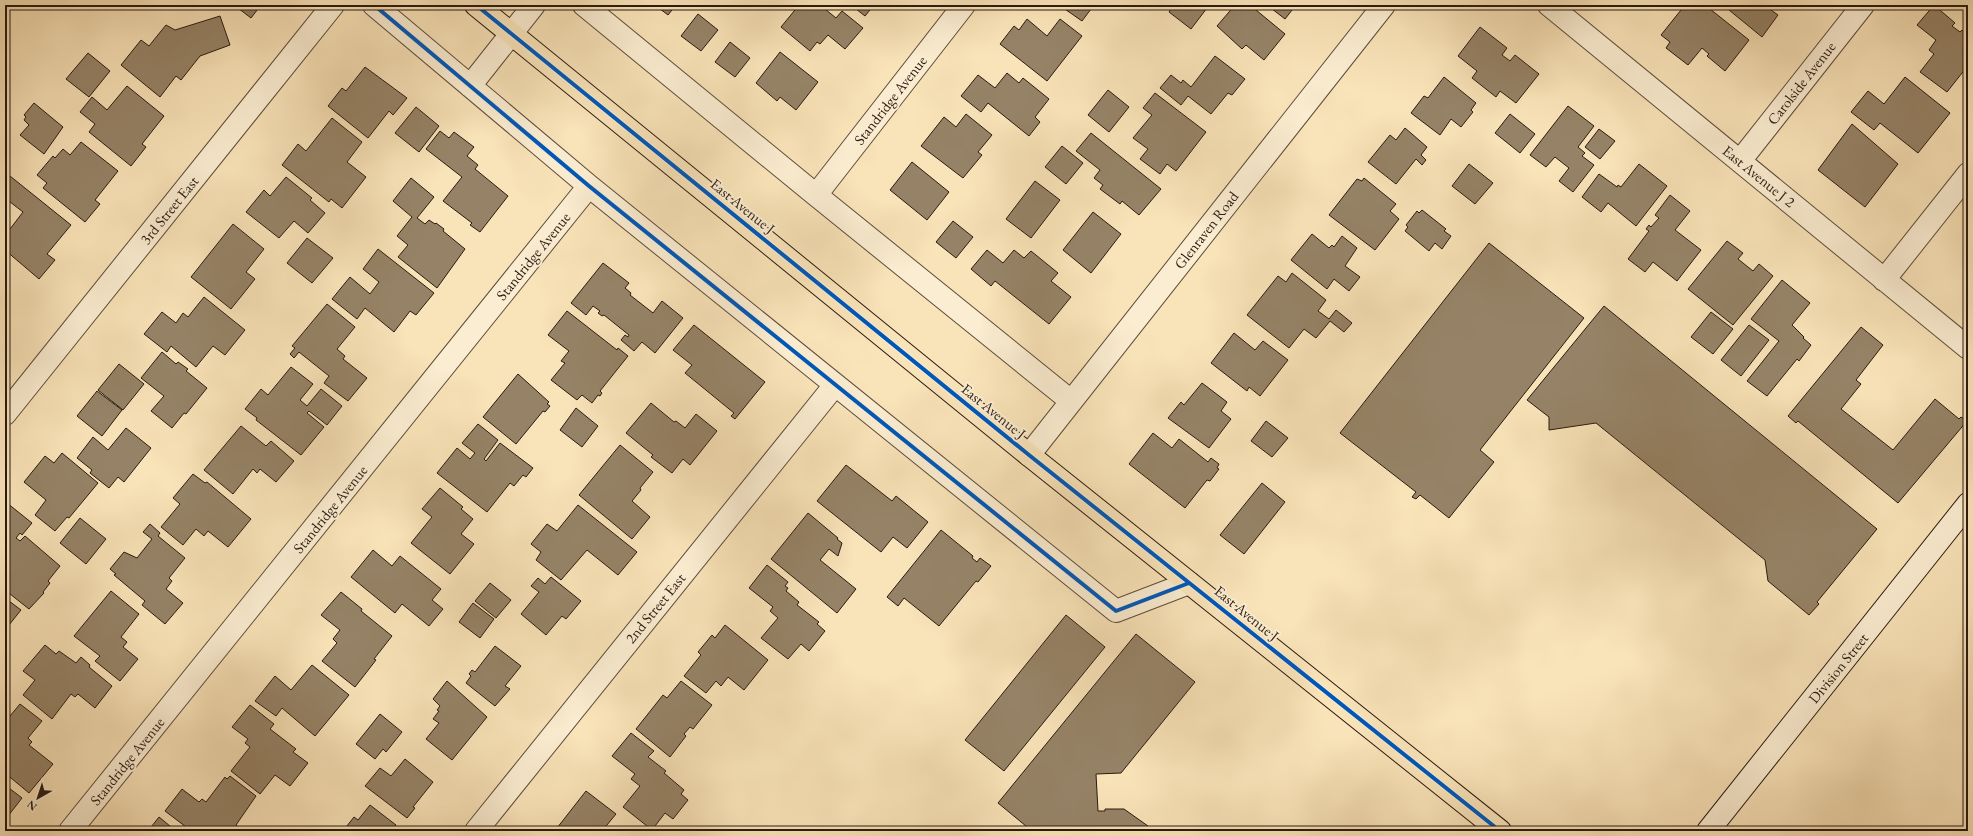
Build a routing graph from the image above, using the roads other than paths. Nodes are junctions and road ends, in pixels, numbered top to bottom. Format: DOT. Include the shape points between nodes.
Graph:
graph roads {
  1 [pos="333,5"];
  2 [pos="374,5"];
  3 [pos="476,5"];
  4 [pos="534,5"];
  5 [pos="584,5"];
  6 [pos="964,5"];
  7 [pos="1384,5"];
  8 [pos="1549,5"];
  9 [pos="1863,5"];
  10 [pos="512,33"];
  11 [pos="470,86"];
  12 [pos="1740,161"];
  13 [pos="1968,174"];
  14 [pos="589,186"];
  15 [pos="816,195"];
  16 [pos="1884,280"];
  17 [pos="1968,348"];
  18 [pos="835,385"];
  19 [pos="1070,401"];
  20 [pos="5,414"];
  21 [pos="1029,455"];
  22 [pos="1968,504"];
  23 [pos="1189,583"];
  24 [pos="70,831"];
  25 [pos="476,831"];
  26 [pos="1500,831"];
  27 [pos="1708,831"];
  1 -- 20 [label="street, 3rd Street East"];
  2 -- 11 [label="street"];
  3 -- 10 [label="main road, East Avenue J"];
  4 -- 10 [label="street"];
  5 -- 15 [label="street"];
  6 -- 15 [label="street, Standridge Avenue"];
  7 -- 19 [label="street, Glenraven Road"];
  8 -- 12 [label="street, East Avenue J 2"];
  9 -- 12 [label="street, Carolside Avenue"];
  10 -- 11 [label="street"];
  10 -- 21 [label="main road, East Avenue J"];
  11 -- 14 [label="street"];
  12 -- 16 [label="street, East Avenue J 2"];
  13 -- 16 [label="street"];
  14 -- 18 [label="street"];
  14 -- 24 [label="street, Standridge Avenue"];
  15 -- 19 [label="street"];
  16 -- 17 [label="street, East Avenue J 2"];
  18 -- 23 [label="street" via="1116,611"];
  18 -- 25 [label="street, 2nd Street East"];
  19 -- 21 [label="street, Glenraven Road"];
  21 -- 23 [label="main road, East Avenue J"];
  22 -- 27 [label="street, Division Street"];
  23 -- 26 [label="main road, East Avenue J"];
}
